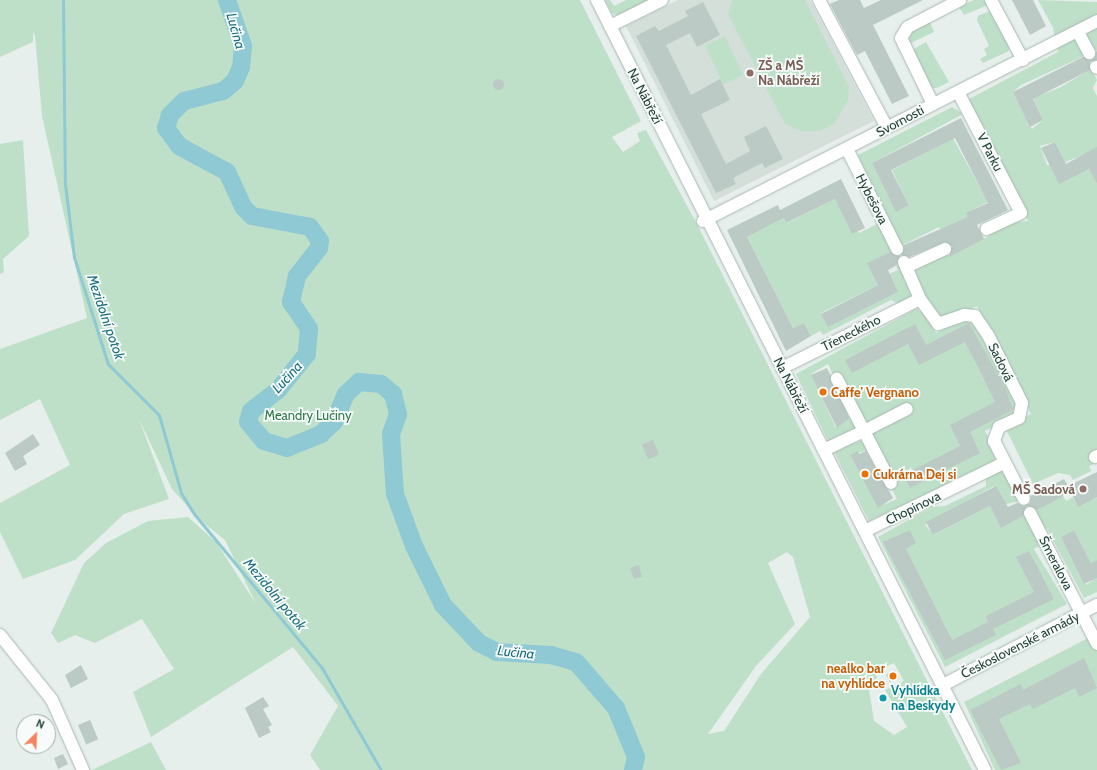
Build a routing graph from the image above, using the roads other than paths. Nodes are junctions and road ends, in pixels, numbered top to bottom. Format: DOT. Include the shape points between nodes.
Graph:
graph roads {
  1 [pos="597,0"];
  2 [pos="662,0"];
  3 [pos="819,0"];
  4 [pos="960,0"];
  5 [pos="991,0"];
  6 [pos="1097,21"];
  7 [pos="610,26"];
  8 [pos="1078,32"];
  9 [pos="1089,54"];
  10 [pos="1023,60"];
  11 [pos="958,92"];
  12 [pos="933,104"];
  13 [pos="887,128"];
  14 [pos="847,149"];
  15 [pos="705,220"];
  16 [pos="987,229"];
  17 [pos="897,249"];
  18 [pos="945,249"];
  19 [pos="920,299"];
  20 [pos="782,368"];
  21 [pos="838,378"];
  22 [pos="907,409"];
  23 [pos="864,431"];
  24 [pos="824,450"];
  25 [pos="1004,463"];
  26 [pos="891,483"];
  27 [pos="1024,499"];
  28 [pos="1030,513"];
  29 [pos="865,531"];
  30 [pos="1097,605"];
  31 [pos="1082,613"];
  32 [pos="0,635"];
  33 [pos="1097,644"];
  34 [pos="942,685"];
  35 [pos="84,770"];
  36 [pos="985,770"];
  1 -- 7 [label="street, Na Nábřeží"];
  2 -- 7 [label="street"];
  3 -- 13 [label="street"];
  4 -- 12 [label="street" via="908,27 901,38"];
  5 -- 10 [label="street"];
  6 -- 8 [label="street, Svornosti"];
  7 -- 15 [label="street, Na Nábřeží"];
  8 -- 9 [label="street"];
  8 -- 10 [label="street, Svornosti"];
  10 -- 11 [label="street, Svornosti"];
  11 -- 12 [label="street, Svornosti"];
  11 -- 16 [label="street, V Parku" via="1021,213"];
  12 -- 13 [label="street, Svornosti"];
  13 -- 14 [label="street, Svornosti"];
  14 -- 15 [label="street, Svornosti"];
  14 -- 17 [label="street, Hybešova"];
  15 -- 20 [label="street, Na Nábřeží"];
  18 -- 19 [label="street, Sadová" via="905,265"];
  19 -- 20 [label="street, Třeneckého"];
  19 -- 25 [label="street, Sadová" via="938,324 964,315 974,316 989,337 1022,403 1019,418 999,427 994,434"];
  20 -- 24 [label="street, Na Nábřeží"];
  21 -- 23 [label="street"];
  22 -- 23 [label="street"];
  23 -- 24 [label="street"];
  23 -- 26 [label="street"];
  24 -- 29 [label="street, Na Nábřeží"];
  25 -- 27 [label="street, Sadová"];
  25 -- 29 [label="street, Chopinova"];
  28 -- 31 [label="street, Šmeralova"];
  29 -- 34 [label="street, Na Nábřeží"];
  30 -- 31 [label="street, Československé armády"];
  31 -- 33 [label="street, Šmeralova"];
  31 -- 34 [label="street, Československé armády"];
  32 -- 35 [label="street" via="52,700"];
  34 -- 36 [label="street, Na Nábřeží"];
}
